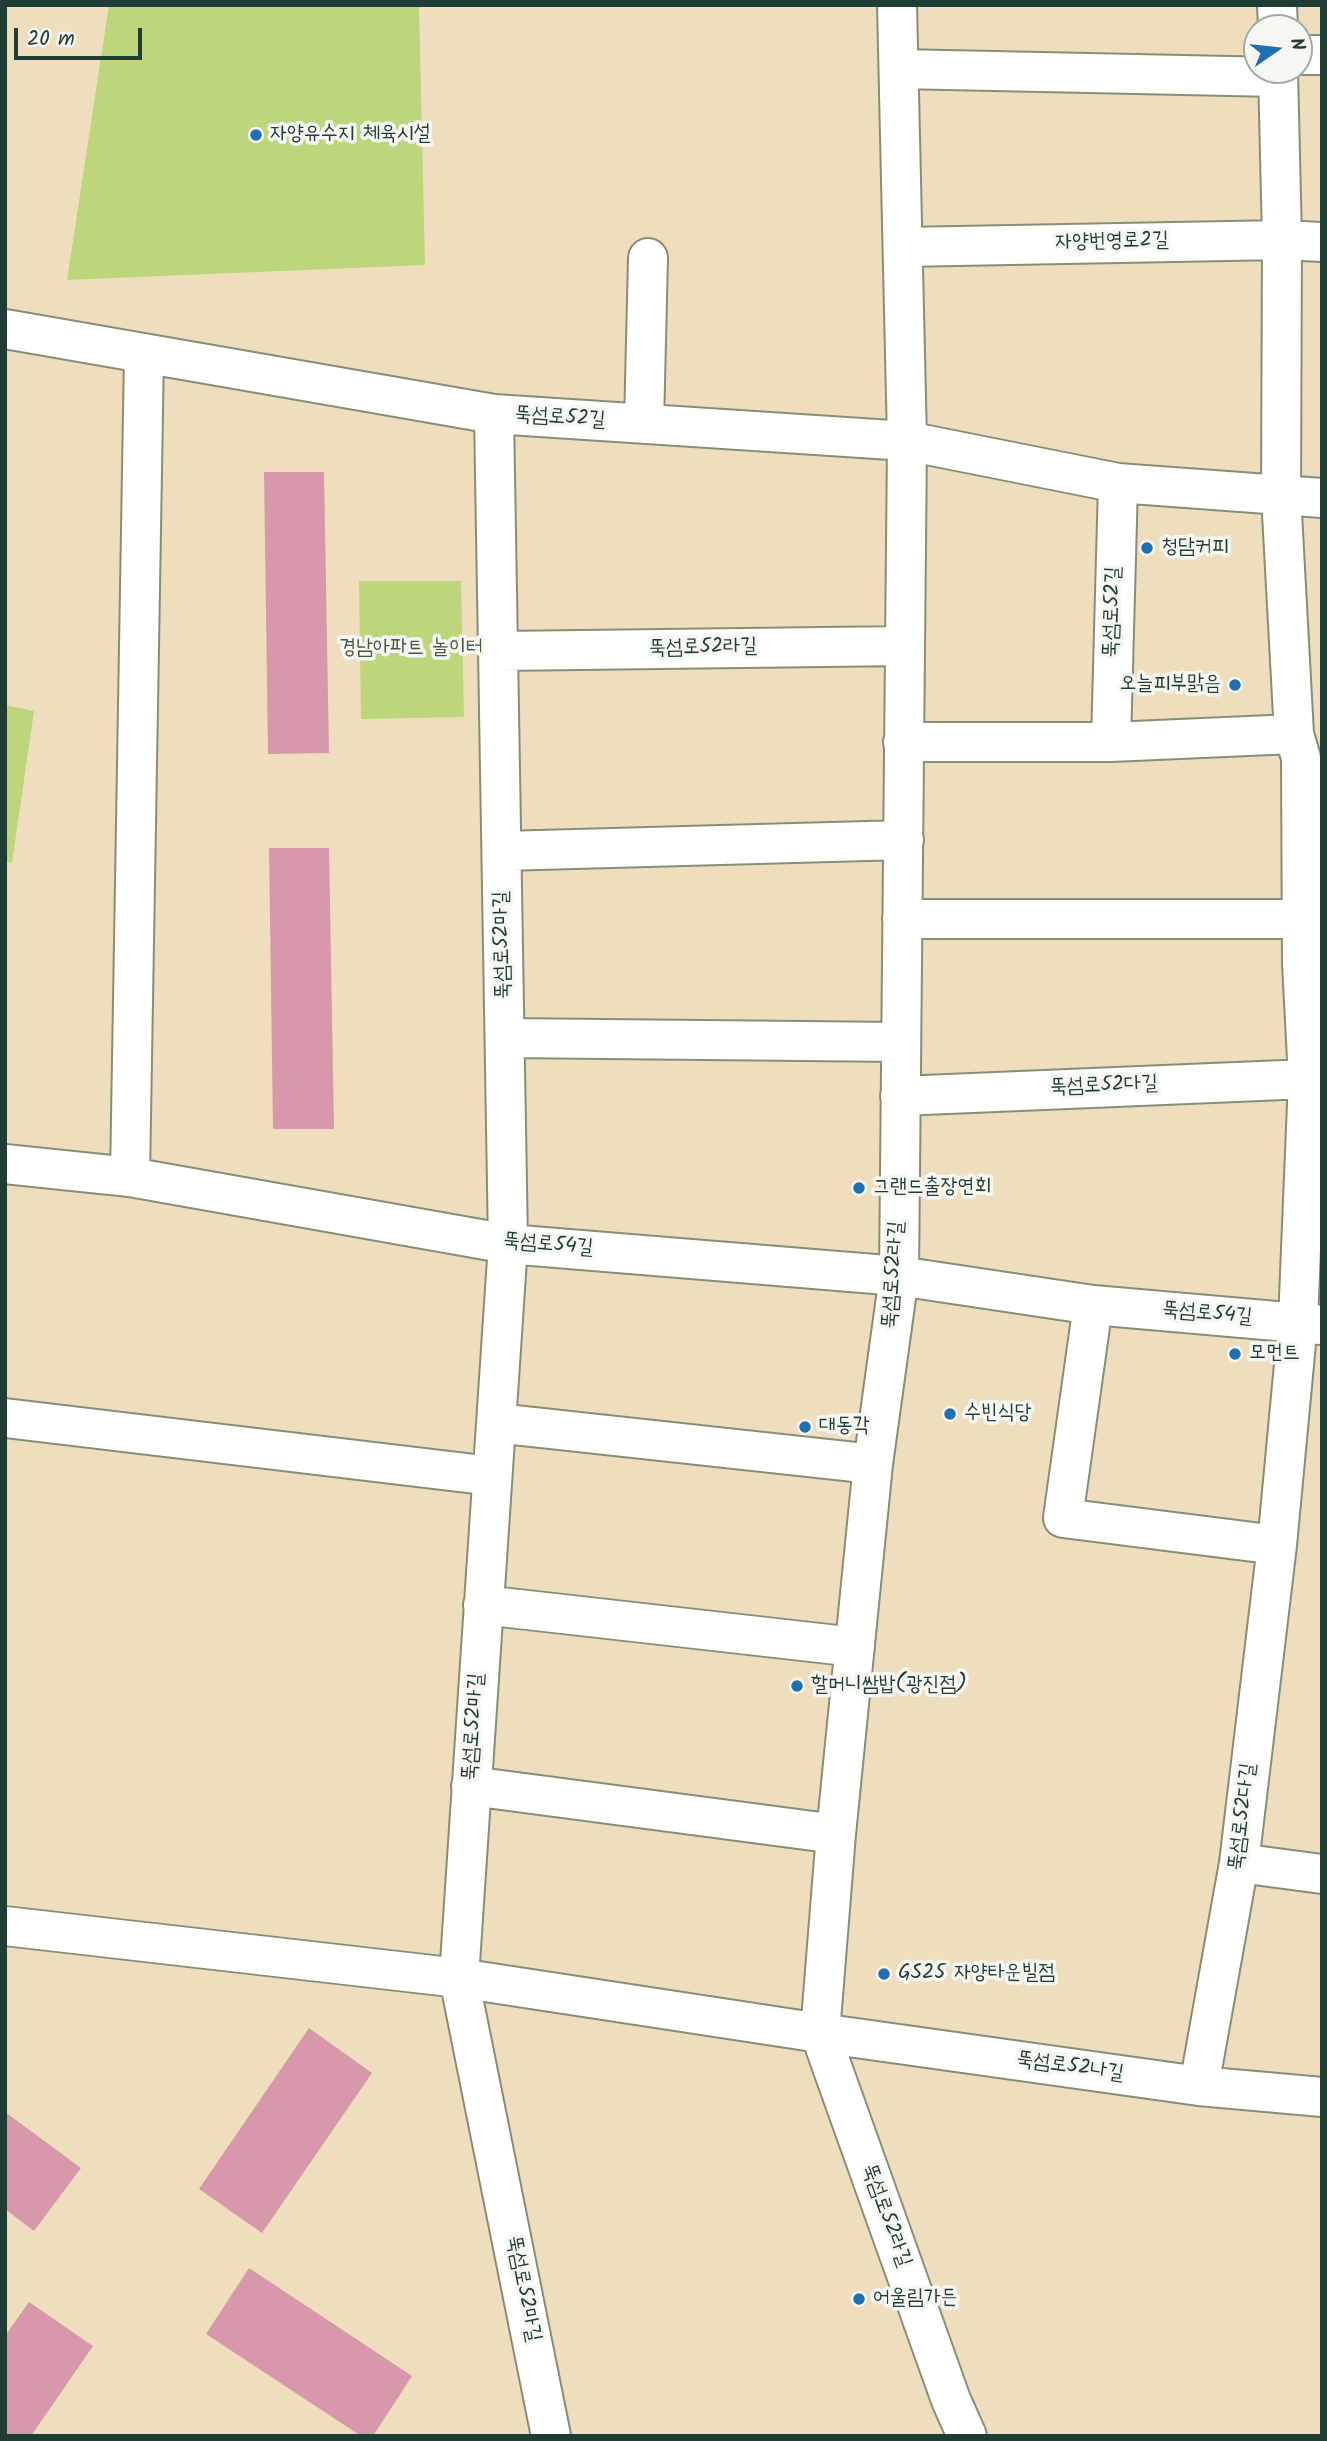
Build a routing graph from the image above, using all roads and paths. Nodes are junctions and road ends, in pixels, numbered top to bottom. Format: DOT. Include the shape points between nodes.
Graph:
graph roads {
  1 [pos="897,5"];
  2 [pos="1243,67"];
  3 [pos="899,69"];
  4 [pos="1284,84"];
  5 [pos="1282,240"];
  6 [pos="1322,242"];
  7 [pos="903,247"];
  8 [pos="648,258"];
  9 [pos="5,329"];
  10 [pos="144,353"];
  11 [pos="494,414"];
  12 [pos="644,424"];
  13 [pos="907,441"];
  14 [pos="1118,483"];
  15 [pos="1282,495"];
  16 [pos="1322,498"];
  17 [pos="905,646"];
  18 [pos="500,651"];
  19 [pos="903,742"];
  20 [pos="1111,742"];
  21 [pos="1306,750"];
  22 [pos="904,840"];
  23 [pos="502,851"];
  24 [pos="902,919"];
  25 [pos="1303,919"];
  26 [pos="1312,963"];
  27 [pos="505,1038"];
  28 [pos="901,1042"];
  29 [pos="1308,1079"];
  30 [pos="900,1096"];
  31 [pos="1314,1148"];
  32 [pos="5,1164"];
  33 [pos="130,1177"];
  34 [pos="508,1244"];
  35 [pos="899,1276"];
  36 [pos="1093,1305"];
  37 [pos="1310,1323"];
  38 [pos="5,1418"];
  39 [pos="496,1423"];
  40 [pos="873,1464"];
  41 [pos="492,1476"];
  42 [pos="1277,1545"];
  43 [pos="483,1605"];
  44 [pos="855,1647"];
  45 [pos="471,1786"];
  46 [pos="836,1834"];
  47 [pos="1238,1863"];
  48 [pos="1322,1874"];
  49 [pos="5,1926"];
  50 [pos="459,1978"];
  51 [pos="820,2033"];
  52 [pos="1199,2086"];
  53 [pos="1322,2097"];
  54 [pos="551,2436"];
  55 [pos="967,2436"];
  1 -- 3 [label="street"];
  2 -- 3 [label="street"];
  3 -- 7 [label="street"];
  4 -- 5 [label="street, 뚝섬로52다길"];
  5 -- 6 [label="street, 자양번영로2길"];
  5 -- 7 [label="street, 자양번영로2길"];
  5 -- 15 [label="street, 뚝섬로52다길"];
  7 -- 13 [label="street"];
  8 -- 12 [label="street"];
  9 -- 10 [label="street, 뚝섬로52길"];
  10 -- 11 [label="street, 뚝섬로52길"];
  10 -- 33 [label="street"];
  11 -- 12 [label="street, 뚝섬로52길"];
  11 -- 18 [label="street, 뚝섬로52마길"];
  12 -- 13 [label="street, 뚝섬로52길"];
  13 -- 14 [label="street, 뚝섬로52길"];
  13 -- 17 [label="street, 뚝섬로52라길"];
  14 -- 15 [label="street, 뚝섬로52길"];
  14 -- 20 [label="street, 뚝섬로52길"];
  15 -- 16 [label="street, 뚝섬로52길"];
  15 -- 21 [label="street, 뚝섬로52다길"];
  17 -- 18 [label="street, 뚝섬로52라길"];
  17 -- 19 [label="street, 뚝섬로52라길"];
  18 -- 23 [label="street, 뚝섬로52마길"];
  19 -- 20 [label="street"];
  19 -- 22 [label="street, 뚝섬로52라길"];
  20 -- 21 [label="street"];
  21 -- 25 [label="street, 뚝섬로52다길"];
  22 -- 23 [label="street"];
  22 -- 24 [label="street, 뚝섬로52라길"];
  23 -- 27 [label="street, 뚝섬로52마길"];
  24 -- 25 [label="street"];
  24 -- 28 [label="street, 뚝섬로52라길"];
  25 -- 26 [label="street, 뚝섬로52다길"];
  26 -- 29 [label="street, 뚝섬로52다길"];
  27 -- 28 [label="street"];
  27 -- 34 [label="street, 뚝섬로52마길"];
  28 -- 30 [label="street, 뚝섬로52라길"];
  29 -- 30 [label="street, 뚝섬로52다길"];
  29 -- 31 [label="street, 뚝섬로52다길"];
  30 -- 35 [label="street, 뚝섬로52라길"];
  31 -- 37 [label="street, 뚝섬로52다길"];
  32 -- 33 [label="street, 뚝섬로54길"];
  33 -- 34 [label="street, 뚝섬로54길"];
  34 -- 35 [label="street, 뚝섬로54길"];
  34 -- 39 [label="street, 뚝섬로52마길"];
  35 -- 36 [label="street, 뚝섬로54길"];
  35 -- 40 [label="street, 뚝섬로52라길"];
  36 -- 37 [label="street, 뚝섬로54길"];
  36 -- 42 [label="street" via="1063,1518"];
  37 -- 42 [label="street, 뚝섬로52다길"];
  38 -- 41 [label="street"];
  39 -- 40 [label="street"];
  39 -- 41 [label="street, 뚝섬로52마길"];
  40 -- 44 [label="street, 뚝섬로52라길"];
  41 -- 43 [label="street, 뚝섬로52마길"];
  42 -- 47 [label="street, 뚝섬로52다길"];
  43 -- 44 [label="street"];
  43 -- 45 [label="street, 뚝섬로52마길"];
  44 -- 46 [label="street, 뚝섬로52라길"];
  45 -- 46 [label="street"];
  45 -- 50 [label="street, 뚝섬로52마길"];
  46 -- 51 [label="street, 뚝섬로52라길"];
  47 -- 48 [label="street"];
  47 -- 52 [label="street, 뚝섬로52다길"];
  49 -- 50 [label="street"];
  50 -- 51 [label="street"];
  50 -- 54 [label="street, 뚝섬로52마길"];
  51 -- 52 [label="street, 뚝섬로52나길"];
  51 -- 55 [label="street, 뚝섬로52라길"];
  52 -- 53 [label="street, 뚝섬로52나길"];
}
